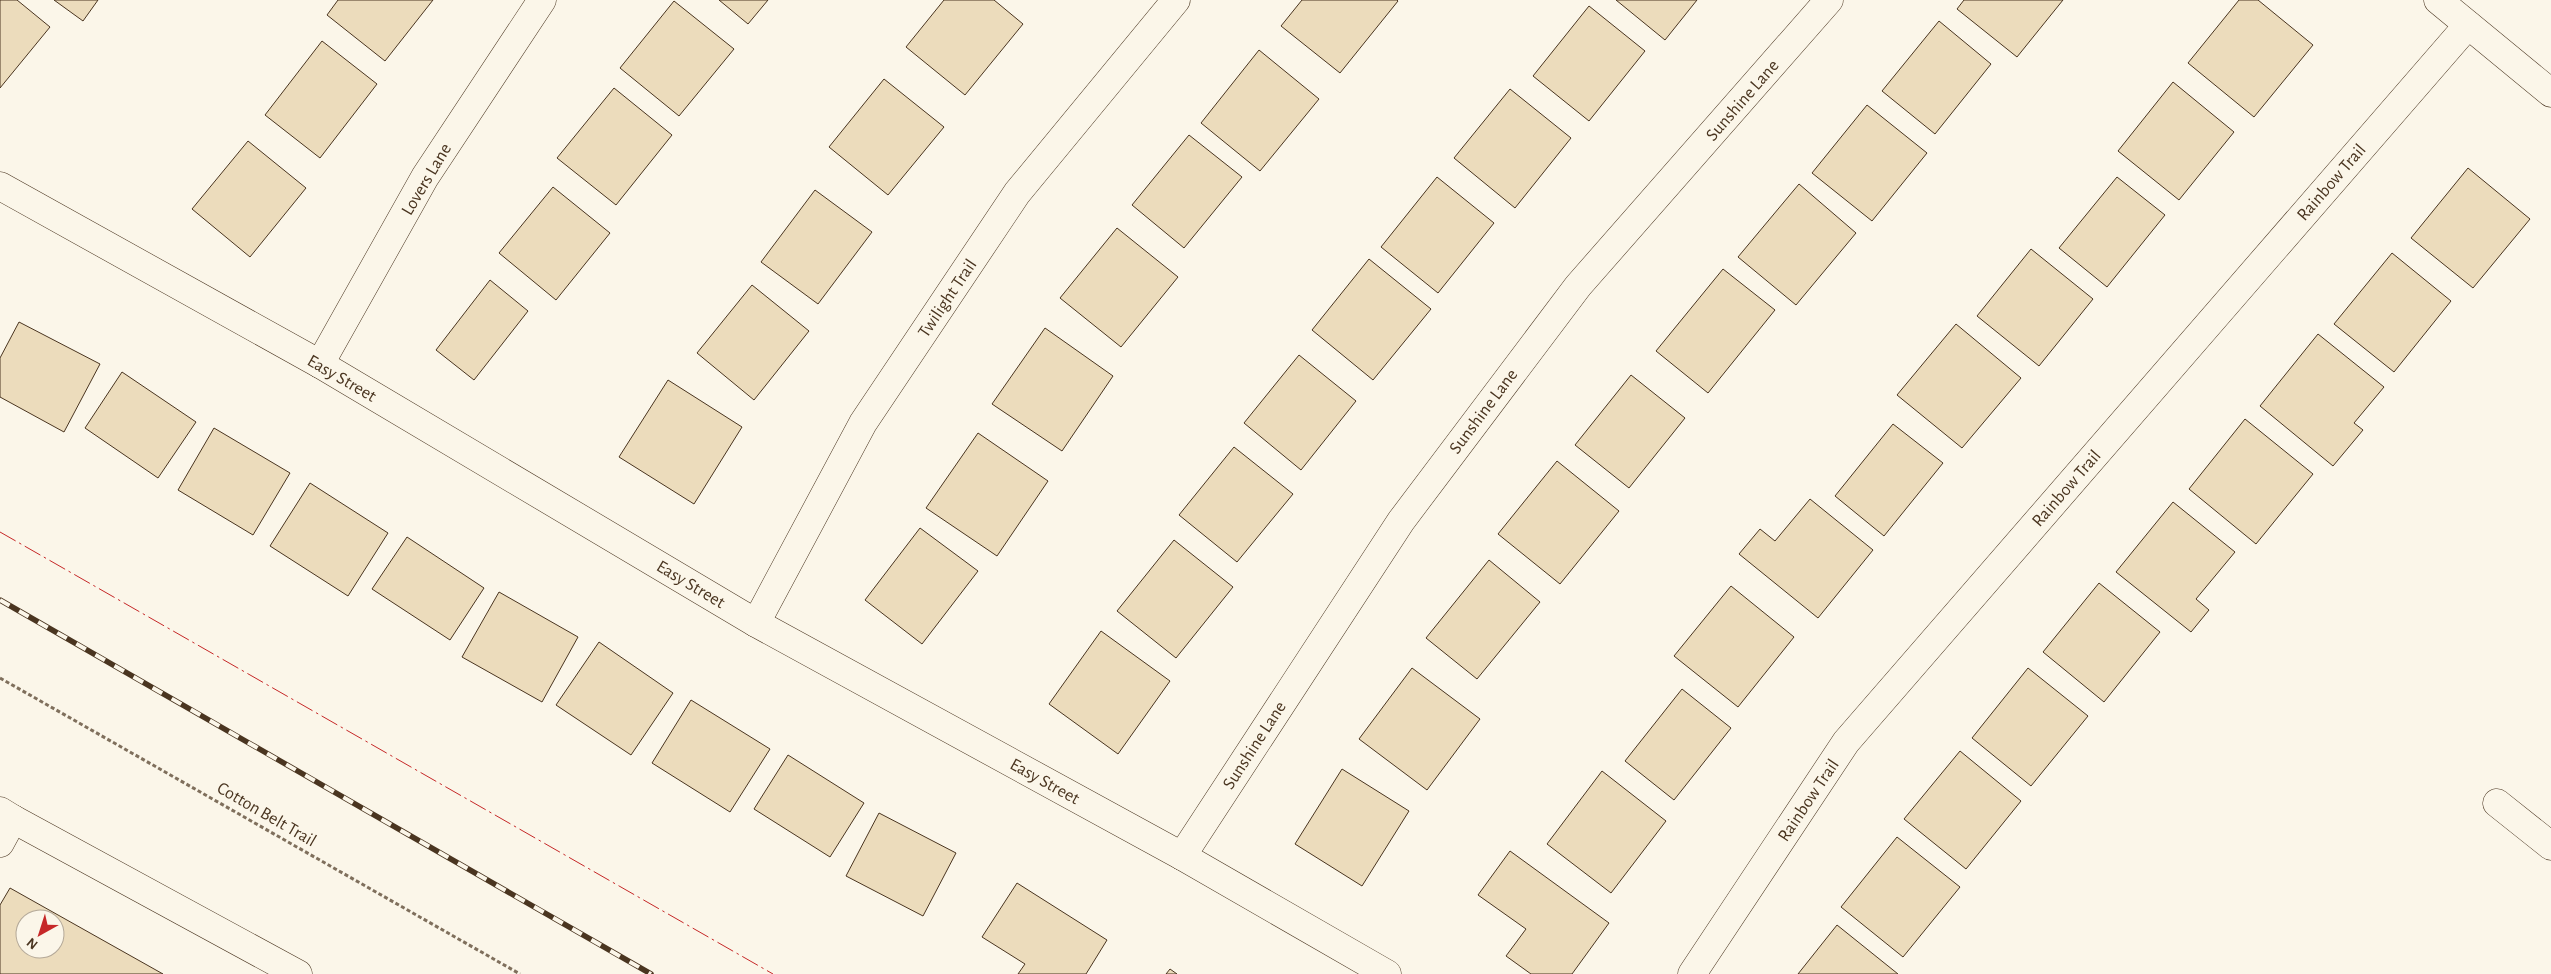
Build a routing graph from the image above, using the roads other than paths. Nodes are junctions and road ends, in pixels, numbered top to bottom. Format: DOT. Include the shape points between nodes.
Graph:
graph roads {
  1 [pos="542,0"];
  2 [pos="1176,0"];
  3 [pos="1829,0"];
  4 [pos="2438,0"];
  5 [pos="2468,24"];
  6 [pos="2551,93"];
  7 [pos="0,186"];
  8 [pos="320,364"];
  9 [pos="756,622"];
  10 [pos="2497,803"];
  11 [pos="7,815"];
  12 [pos="0,843"];
  13 [pos="2551,846"];
  14 [pos="1182,856"];
  15 [pos="290,972"];
  16 [pos="1387,974"];
  17 [pos="1692,974"];
  1 -- 8 [label="street, Lovers Lane" via="425,177"];
  2 -- 9 [label="street, Twilight Trail" via="1017,193 863,424"];
  3 -- 14 [label="street, Sunshine Lane" via="1578,286 1542,333 1401,521"];
  4 -- 5 [label="street"];
  5 -- 6 [label="street"];
  5 -- 17 [label="street, Rainbow Trail" via="1846,742"];
  7 -- 8 [label="street, Easy Street"];
  8 -- 9 [label="street, Easy Street"];
  9 -- 14 [label="street, Easy Street"];
  10 -- 13 [label="street"];
  11 -- 12 [label="street"];
  11 -- 15 [label="street"];
  14 -- 16 [label="street, Easy Street"];
}
